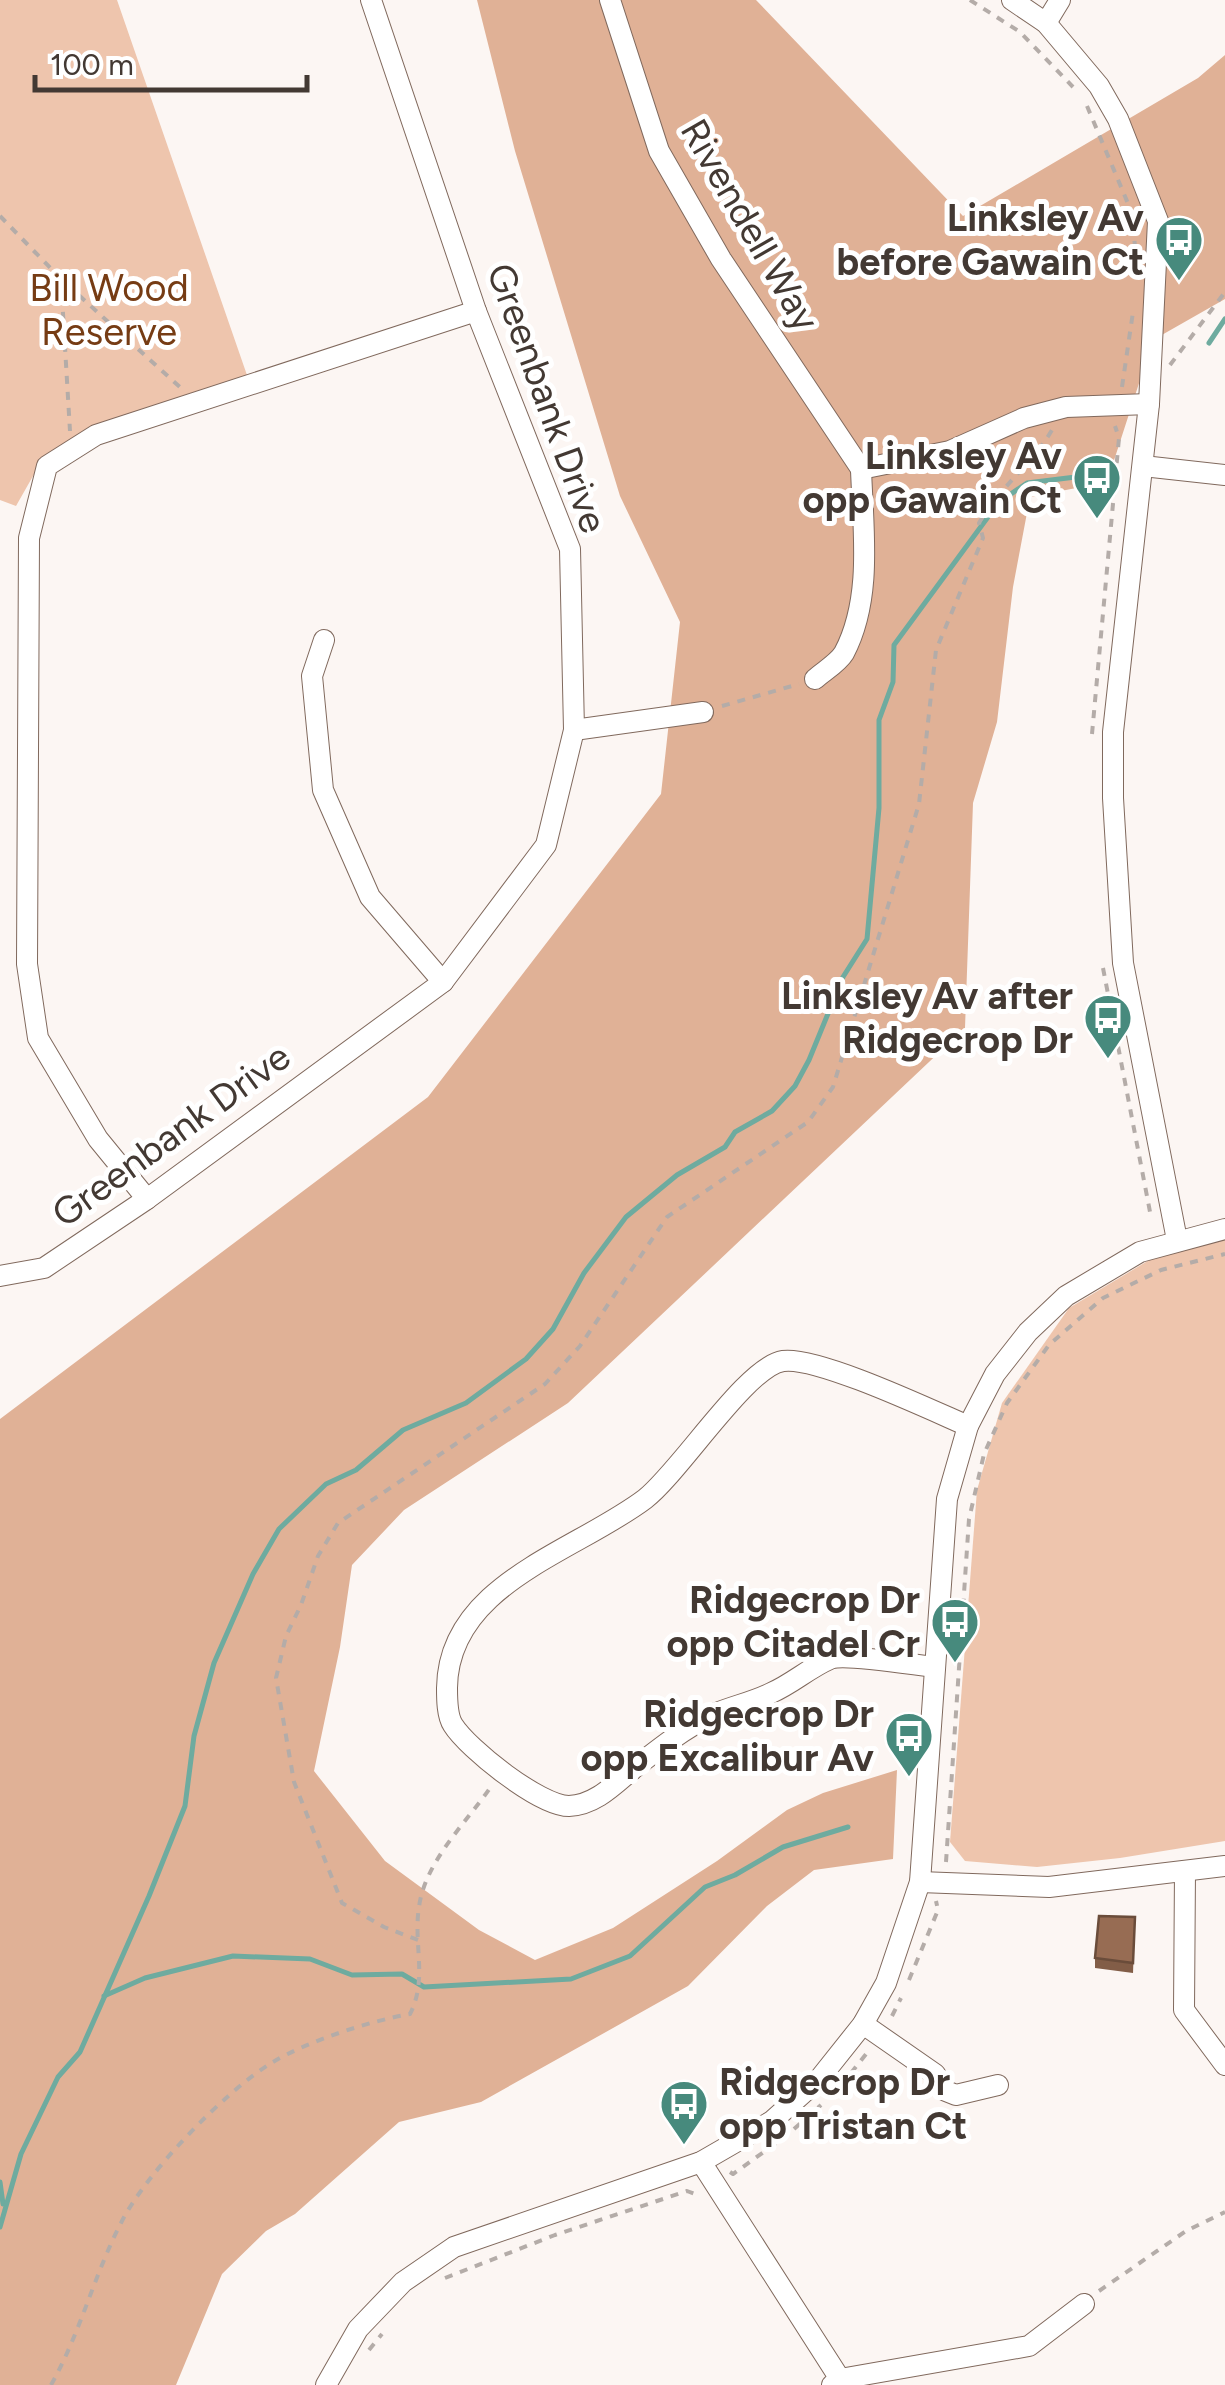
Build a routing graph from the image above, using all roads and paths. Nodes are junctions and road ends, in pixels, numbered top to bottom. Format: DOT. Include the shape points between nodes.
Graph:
graph roads {
  1 [pos="371,0"];
  2 [pos="610,0"];
  3 [pos="970,0"];
  4 [pos="1012,0"];
  5 [pos="1060,0"];
  6 [pos="1046,23"];
  7 [pos="0,216"];
  8 [pos="1137,272"];
  9 [pos="61,279"];
  10 [pos="1225,292"];
  11 [pos="1134,305"];
  12 [pos="476,311"];
  13 [pos="196,402"];
  14 [pos="1119,404"];
  15 [pos="1148,404"];
  16 [pos="1066,407"];
  17 [pos="71,450"];
  18 [pos="1143,466"];
  19 [pos="861,469"];
  20 [pos="1225,475"];
  21 [pos="324,640"];
  22 [pos="815,679"];
  23 [pos="703,712"];
  24 [pos="574,730"];
  25 [pos="1093,746"];
  26 [pos="1103,958"];
  27 [pos="443,982"];
  28 [pos="146,1199"];
  29 [pos="1151,1218"];
  30 [pos="1225,1229"];
  31 [pos="1177,1240"];
  32 [pos="1225,1254"];
  33 [pos="0,1276"];
  34 [pos="968,1426"];
  35 [pos="935,1667"];
  36 [pos="502,1770"];
  37 [pos="1225,1866"];
  38 [pos="1185,1872"];
  39 [pos="930,1883"];
  40 [pos="418,1940"];
  41 [pos="872,2029"];
  42 [pos="1225,2065"];
  43 [pos="845,2079"];
  44 [pos="998,2085"];
  45 [pos="823,2103"];
  46 [pos="707,2172"];
  47 [pos="1225,2212"];
  48 [pos="444,2278"];
  49 [pos="1084,2304"];
  50 [pos="382,2334"];
  51 [pos="360,2363"];
  52 [pos="836,2382"];
  53 [pos="50,2385"];
  54 [pos="326,2385"];
  1 -- 12 [label="street, Greenbank Drive"];
  2 -- 19 [label="street, Rivendell Way" via="659,152 721,259"];
  3 -- 8 [label="path" via="1020,32 1084,98 1132,212"];
  4 -- 6 [label="street"];
  5 -- 6 [label="street"];
  6 -- 15 [label="street" via="1118,119 1158,221"];
  7 -- 9 [label="path"];
  9 -- 13 [label="path"];
  9 -- 17 [label="path"];
  10 -- 15 [label="path"];
  11 -- 14 [label="path"];
  12 -- 13 [label="street"];
  12 -- 24 [label="street, Greenbank Drive" via="570,548"];
  13 -- 17 [label="street" via="96,435"];
  14 -- 15 [label="street"];
  14 -- 16 [label="street"];
  14 -- 25 [label="path"];
  15 -- 18 [label="street"];
  16 -- 19 [label="street" via="950,451"];
  16 -- 40 [label="path" via="979,522 983,538 936,650 919,804 833,1087 808,1122 668,1217 580,1346 544,1384 338,1523 318,1556 276,1678 294,1782 342,1903"];
  17 -- 28 [label="street" via="47,466 29,538 27,964 38,1038 98,1139"];
  18 -- 20 [label="street"];
  18 -- 31 [label="street" via="1112,732 1115,856 1123,964"];
  19 -- 22 [label="street" via="864,561 857,617 842,656"];
  21 -- 27 [label="street" via="312,676 323,790 370,896"];
  22 -- 23 [label="path"];
  23 -- 24 [label="street"];
  24 -- 27 [label="street, Greenbank Drive" via="546,845"];
  26 -- 29 [label="path"];
  27 -- 28 [label="street, Greenbank Drive"];
  28 -- 33 [label="street, Greenbank Drive" via="44,1268"];
  30 -- 31 [label="street"];
  31 -- 34 [label="street" via="1140,1252 1066,1296 995,1374"];
  32 -- 39 [label="path" via="1161,1270 1104,1298 1049,1345 1007,1403 984,1454 970,1519 946,1861"];
  34 -- 35 [label="street" via="946,1499"];
  34 -- 36 [label="street" via="821,1366 782,1361 755,1376 646,1498 476,1609 447,1666 451,1723"];
  35 -- 36 [label="street" via="834,1657 772,1693 712,1715 598,1798 568,1806 538,1796"];
  35 -- 39 [label="street"];
  36 -- 40 [label="path" via="426,1880"];
  37 -- 38 [label="street"];
  38 -- 39 [label="street" via="1048,1887"];
  38 -- 42 [label="street" via="1184,2010"];
  39 -- 41 [label="street" via="915,1904"];
  39 -- 41 [label="path" via="938,1910 899,2004"];
  40 -- 53 [label="path" via="421,1973 410,2014 274,2062 170,2154 120,2224"];
  41 -- 43 [label="path" via="866,2056"];
  41 -- 44 [label="street" via="956,2096"];
  41 -- 46 [label="street"];
  45 -- 46 [label="path" via="733,2174"];
  46 -- 48 [label="path" via="695,2194 687,2191"];
  46 -- 52 [label="street"];
  46 -- 54 [label="street" via="454,2247 403,2282 358,2329"];
  47 -- 49 [label="path" via="1186,2231"];
  49 -- 52 [label="street" via="1029,2346"];
  50 -- 51 [label="path"];
}
